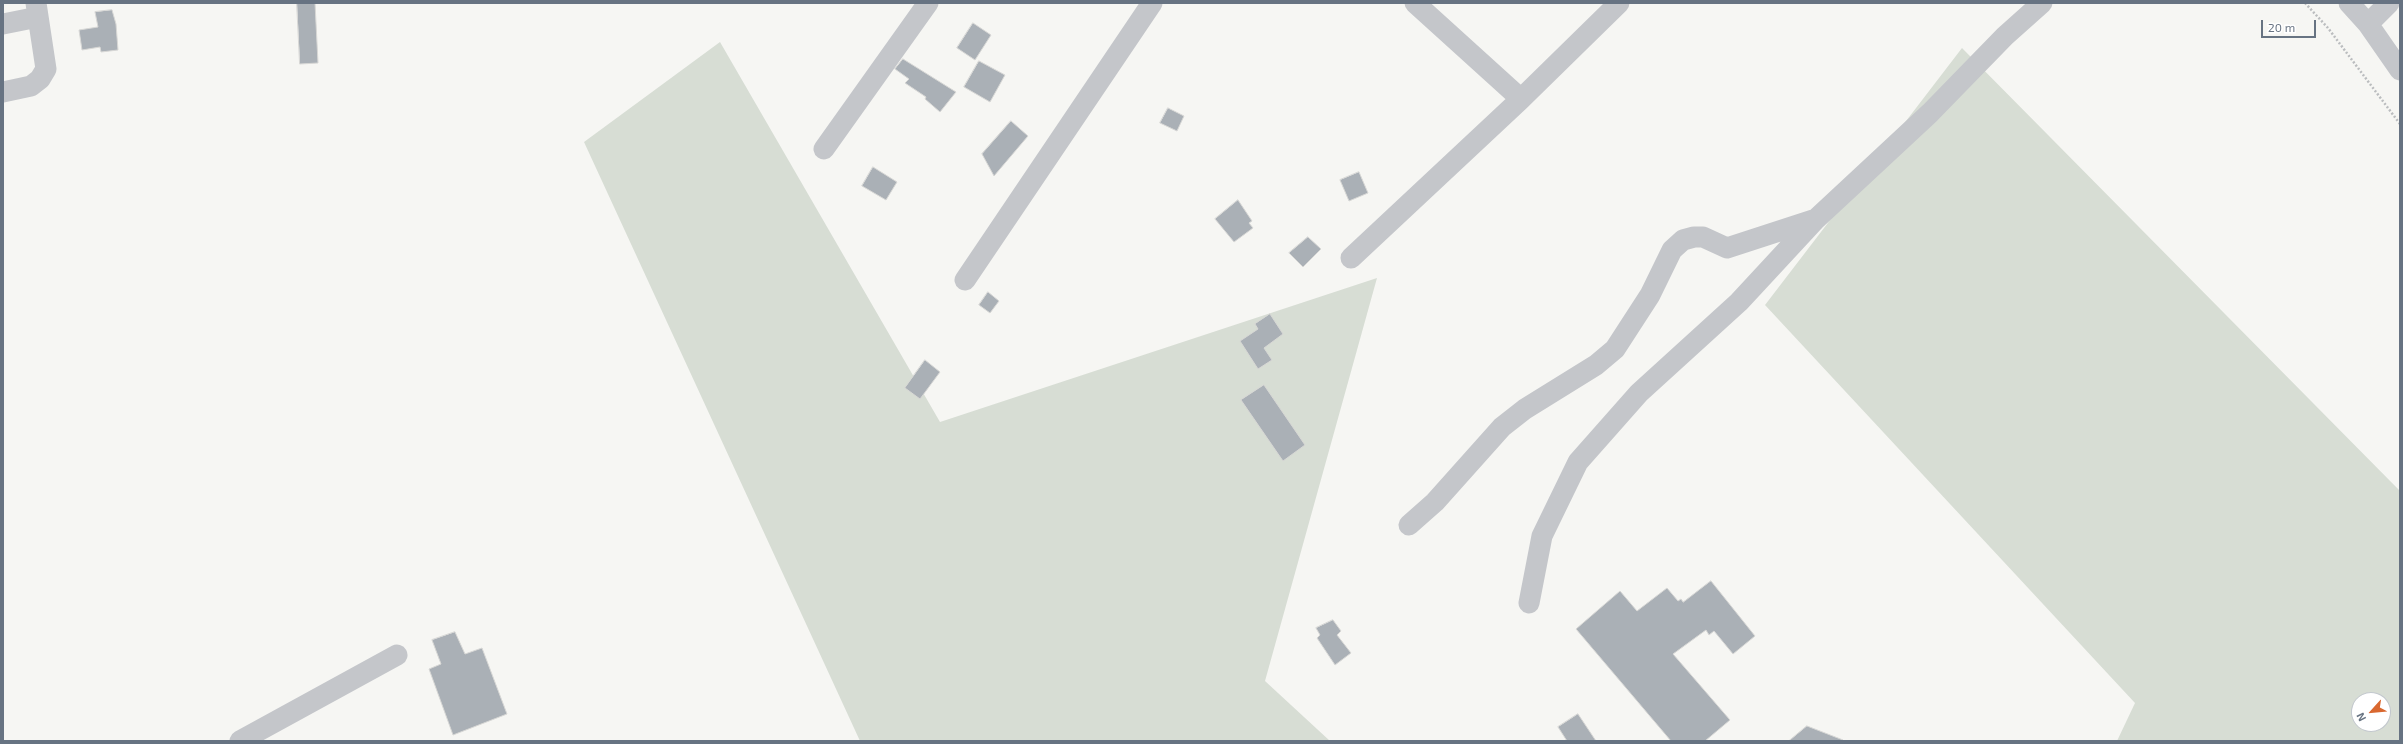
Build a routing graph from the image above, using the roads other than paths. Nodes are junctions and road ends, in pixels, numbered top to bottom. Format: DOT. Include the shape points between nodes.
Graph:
graph roads {
  1 [pos="928,3"];
  2 [pos="1152,3"];
  3 [pos="1415,3"];
  4 [pos="1619,3"];
  5 [pos="2042,3"];
  6 [pos="2349,3"];
  7 [pos="2389,3"];
  8 [pos="37,10"];
  9 [pos="3,24"];
  10 [pos="2368,24"];
  11 [pos="2400,70"];
  12 [pos="3,92"];
  13 [pos="1521,99"];
  14 [pos="824,149"];
  15 [pos="1815,220"];
  16 [pos="1351,258"];
  17 [pos="965,280"];
  18 [pos="1409,525"];
  19 [pos="1529,603"];
  20 [pos="397,655"];
  21 [pos="240,741"];
  1 -- 14 [label="street"];
  2 -- 17 [label="street"];
  3 -- 13 [label="street"];
  4 -- 13 [label="street"];
  5 -- 15 [label="street" via="2004,36 1930,113"];
  6 -- 10 [label="street"];
  7 -- 10 [label="street"];
  8 -- 9 [label="street"];
  8 -- 12 [label="street" via="46,69 40,79 31,86"];
  10 -- 11 [label="street"];
  13 -- 16 [label="street"];
  15 -- 18 [label="street" via="1727,248 1703,237 1683,240 1672,250 1650,295 1615,349 1596,365 1525,409 1502,427 1435,502"];
  15 -- 19 [label="street" via="1739,302 1639,393 1578,462 1542,536"];
  20 -- 21 [label="street"];
}
